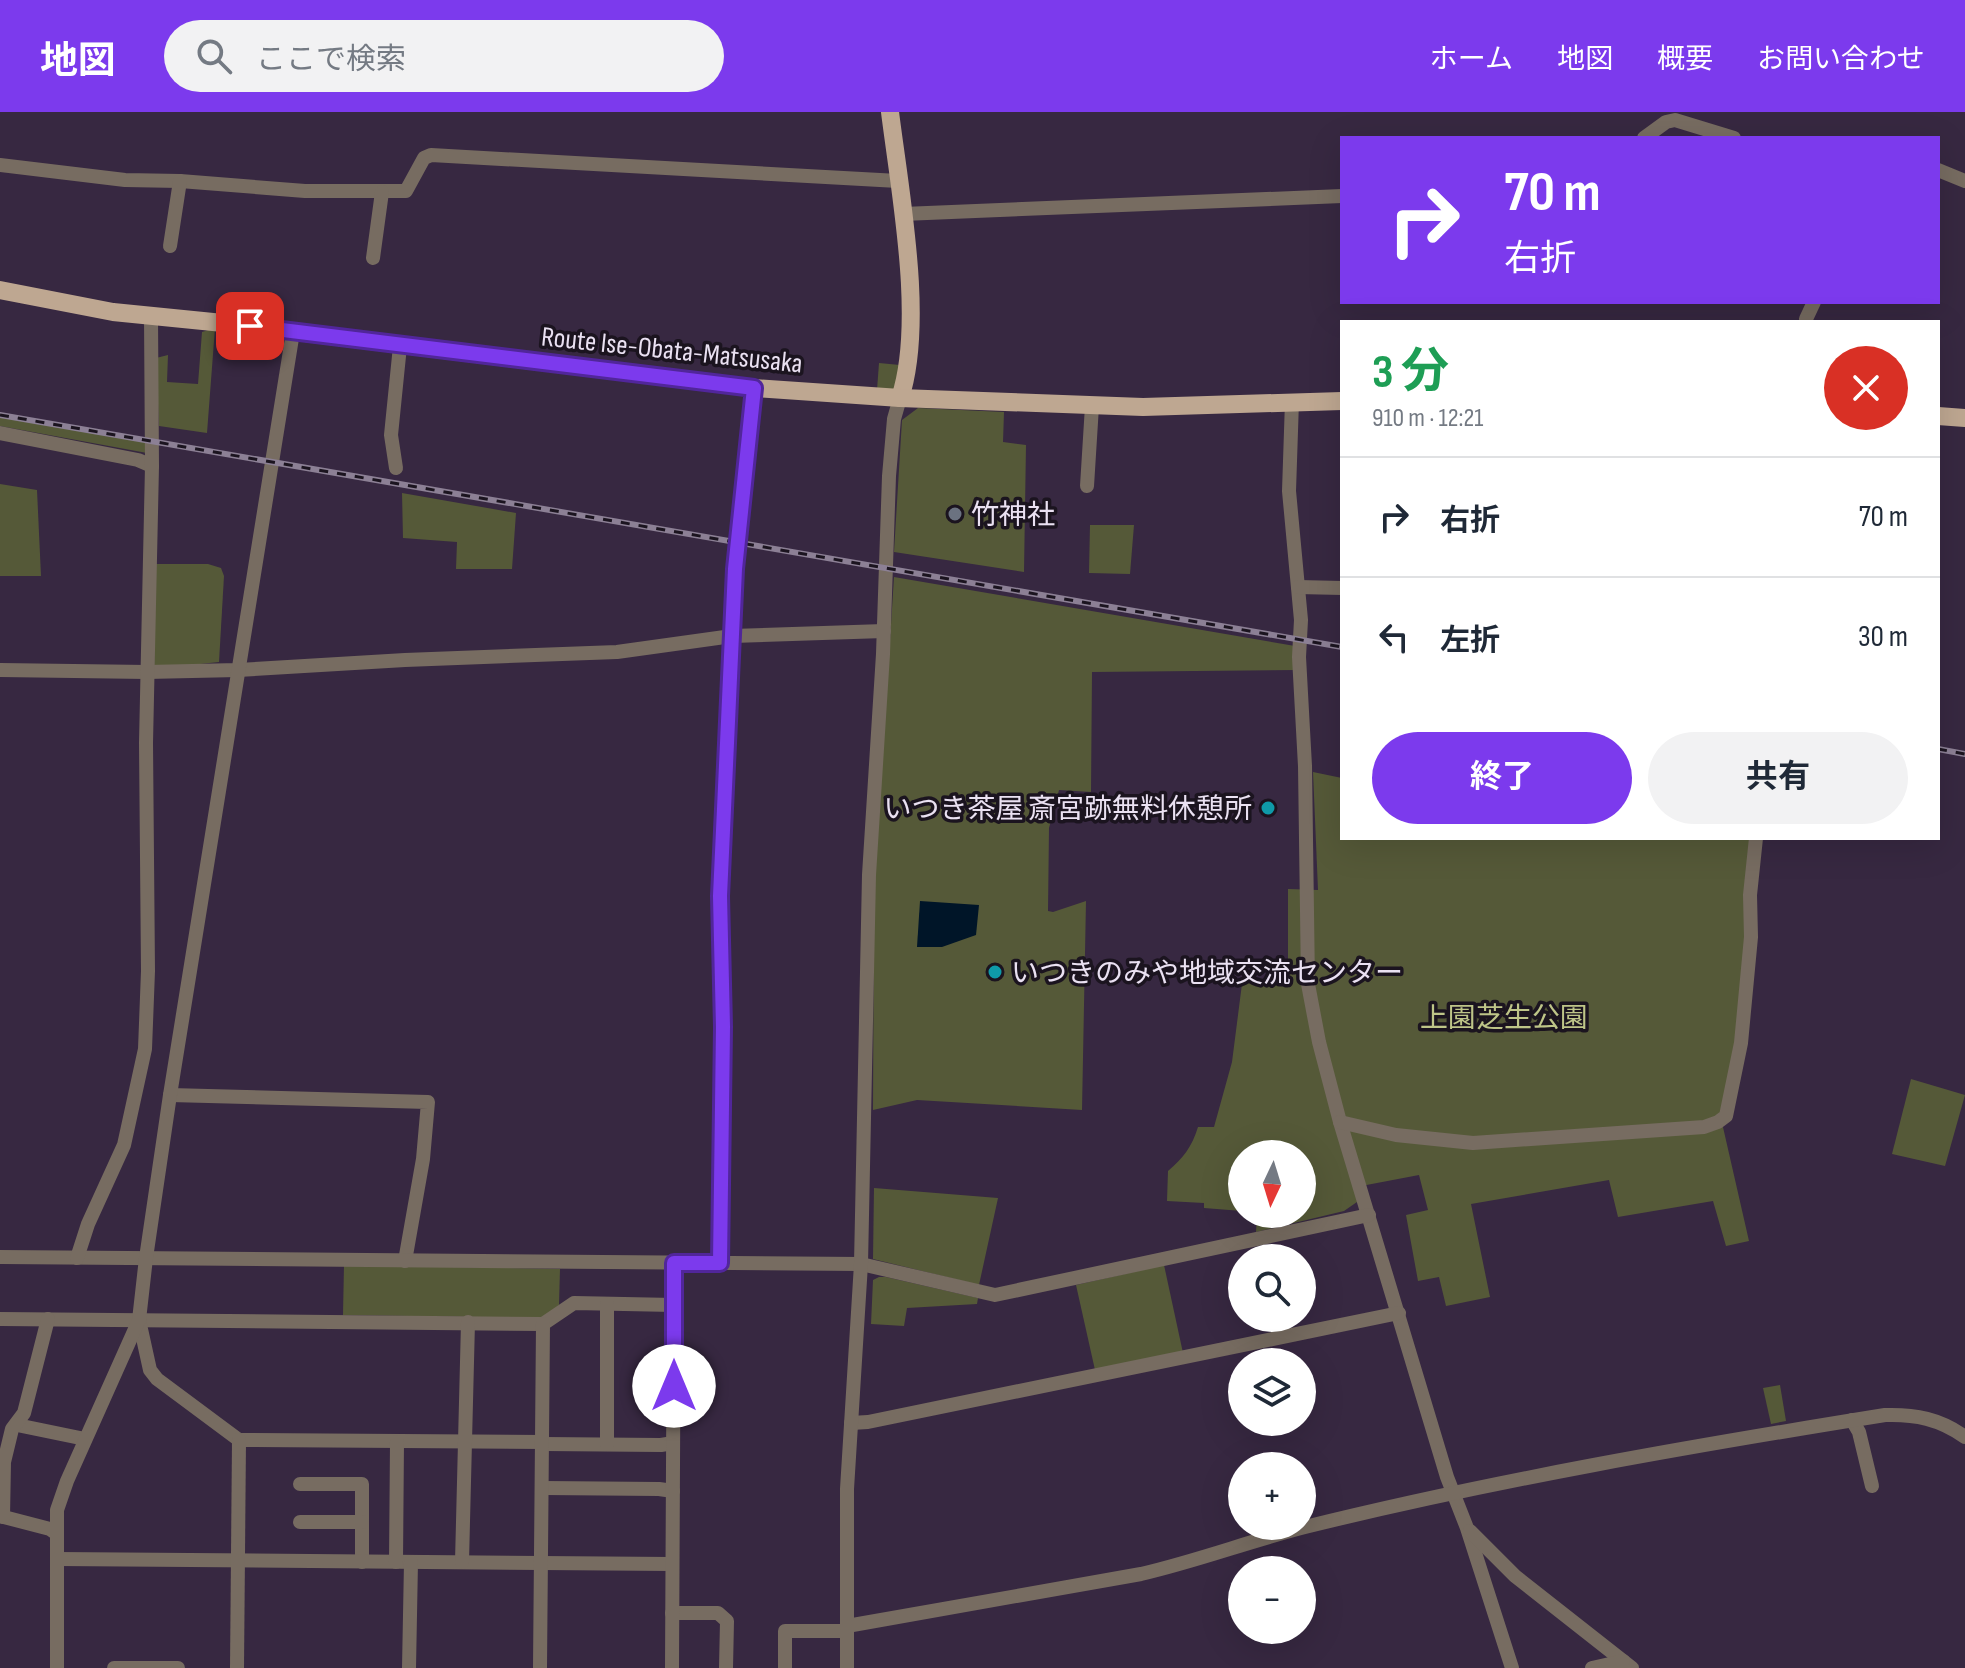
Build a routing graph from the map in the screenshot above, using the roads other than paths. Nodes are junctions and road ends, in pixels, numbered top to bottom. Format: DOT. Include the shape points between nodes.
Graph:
graph roads {
  1 [pos="890,112"];
  2 [pos="1647,136"];
  3 [pos="1727,136"];
  4 [pos="0,165"];
  5 [pos="1940,171"];
  6 [pos="180,181"];
  7 [pos="898,181"];
  8 [pos="1965,181"];
  9 [pos="382,192"];
  10 [pos="1340,196"];
  11 [pos="903,214"];
  12 [pos="170,246"];
  13 [pos="373,258"];
  14 [pos="0,290"];
  15 [pos="1813,304"];
  16 [pos="151,317"];
  17 [pos="1806,319"];
  18 [pos="293,332"];
  19 [pos="400,346"];
  20 [pos="754,388"];
  21 [pos="900,398"];
  22 [pos="1292,401"];
  23 [pos="1340,401"];
  24 [pos="1092,406"];
  25 [pos="1940,416"];
  26 [pos="1965,418"];
  27 [pos="0,433"];
  28 [pos="152,466"];
  29 [pos="396,468"];
  30 [pos="1087,486"];
  31 [pos="1298,587"];
  32 [pos="1340,588"];
  33 [pos="884,631"];
  34 [pos="732,636"];
  35 [pos="0,670"];
  36 [pos="238,670"];
  37 [pos="147,672"];
  38 [pos="1756,840"];
  39 [pos="170,1095"];
  40 [pos="1340,1122"];
  41 [pos="1369,1215"];
  42 [pos="0,1257"];
  43 [pos="77,1258"];
  44 [pos="146,1258"];
  45 [pos="405,1261"];
  46 [pos="674,1263"];
  47 [pos="720,1263"];
  48 [pos="861,1264"];
  49 [pos="607,1304"];
  50 [pos="674,1305"];
  51 [pos="1399,1313"];
  52 [pos="0,1319"];
  53 [pos="48,1319"];
  54 [pos="139,1320"];
  55 [pos="468,1322"];
  56 [pos="543,1324"];
  57 [pos="1852,1420"];
  58 [pos="851,1423"];
  59 [pos="17,1425"];
  60 [pos="1965,1437"];
  61 [pos="85,1439"];
  62 [pos="239,1440"];
  63 [pos="397,1442"];
  64 [pos="466,1442"];
  65 [pos="544,1443"];
  66 [pos="673,1443"];
  67 [pos="607,1444"];
  68 [pos="300,1484"];
  69 [pos="1872,1486"];
  70 [pos="544,1488"];
  71 [pos="673,1491"];
  72 [pos="1455,1495"];
  73 [pos="1,1516"];
  74 [pos="300,1522"];
  75 [pos="362,1522"];
  76 [pos="1467,1528"];
  77 [pos="57,1534"];
  78 [pos="57,1559"];
  79 [pos="238,1559"];
  80 [pos="362,1562"];
  81 [pos="396,1562"];
  82 [pos="411,1562"];
  83 [pos="462,1562"];
  84 [pos="543,1562"];
  85 [pos="672,1564"];
  86 [pos="672,1613"];
  87 [pos="847,1628"];
  88 [pos="1628,1664"];
  89 [pos="57,1668"];
  90 [pos="114,1668"];
  91 [pos="178,1668"];
  92 [pos="237,1668"];
  93 [pos="409,1668"];
  94 [pos="540,1668"];
  95 [pos="672,1668"];
  96 [pos="726,1668"];
  97 [pos="785,1668"];
  98 [pos="847,1668"];
  99 [pos="1512,1668"];
  100 [pos="1592,1668"];
  1 -- 7 [label="main road"];
  2 -- 3 [label="street" via="1675,120"];
  4 -- 6 [label="street" via="77,176"];
  5 -- 8 [label="street"];
  6 -- 9 [label="street"];
  6 -- 12 [label="street"];
  7 -- 9 [label="street" via="431,155 424,158 406,191"];
  7 -- 11 [label="main road"];
  9 -- 13 [label="street"];
  10 -- 11 [label="street"];
  11 -- 21 [label="main road" via="910,346"];
  14 -- 16 [label="main road, Route Ise-Obata-Matsusaka"];
  15 -- 17 [label="street"];
  16 -- 18 [label="main road, Route Ise-Obata-Matsusaka"];
  16 -- 28 [label="street"];
  18 -- 19 [label="main road, Route Ise-Obata-Matsusaka"];
  18 -- 36 [label="street"];
  19 -- 20 [label="main road, Route Ise-Obata-Matsusaka"];
  19 -- 29 [label="street" via="391,435"];
  20 -- 21 [label="main road, Route Ise-Obata-Matsusaka"];
  20 -- 34 [label="street"];
  21 -- 24 [label="main road, Route Ise-Obata-Matsusaka"];
  21 -- 33 [label="street" via="889,476"];
  22 -- 23 [label="main road, Route Ise-Obata-Matsusaka"];
  22 -- 24 [label="main road, Route Ise-Obata-Matsusaka"];
  22 -- 31 [label="street" via="1289,491"];
  24 -- 30 [label="street"];
  25 -- 26 [label="main road"];
  27 -- 28 [label="street"];
  28 -- 37 [label="street"];
  31 -- 32 [label="street"];
  31 -- 40 [label="street" via="1308,984"];
  33 -- 34 [label="street"];
  33 -- 48 [label="street" via="869,875"];
  34 -- 36 [label="street" via="617,652"];
  34 -- 47 [label="street" via="720,896"];
  35 -- 37 [label="street"];
  36 -- 37 [label="street"];
  36 -- 39 [label="street"];
  37 -- 43 [label="street" via="144,1056 124,1145"];
  38 -- 40 [label="street" via="1741,1043 1726,1116 1718,1122 1473,1143 1396,1135"];
  39 -- 44 [label="street"];
  39 -- 45 [label="street" via="428,1102"];
  40 -- 41 [label="street"];
  41 -- 48 [label="street" via="995,1295"];
  41 -- 51 [label="street"];
  42 -- 43 [label="street"];
  43 -- 44 [label="street"];
  44 -- 45 [label="street"];
  44 -- 54 [label="street"];
  45 -- 46 [label="street"];
  46 -- 47 [label="street"];
  46 -- 50 [label="street"];
  47 -- 48 [label="street"];
  48 -- 58 [label="street"];
  49 -- 50 [label="street"];
  49 -- 56 [label="street" via="574,1303"];
  49 -- 67 [label="street"];
  50 -- 66 [label="street"];
  51 -- 58 [label="street"];
  51 -- 72 [label="street"];
  52 -- 53 [label="street"];
  53 -- 54 [label="street"];
  53 -- 59 [label="street"];
  54 -- 55 [label="street"];
  54 -- 61 [label="street"];
  54 -- 62 [label="street" via="150,1370 157,1379"];
  55 -- 56 [label="street"];
  55 -- 64 [label="street"];
  56 -- 65 [label="street"];
  57 -- 60 [label="street" via="1920,1416"];
  57 -- 69 [label="street"];
  57 -- 72 [label="street"];
  58 -- 87 [label="street"];
  59 -- 61 [label="street"];
  59 -- 73 [label="street" via="4,1462"];
  61 -- 77 [label="street" via="60,1499"];
  62 -- 63 [label="street"];
  62 -- 79 [label="street"];
  63 -- 64 [label="street"];
  63 -- 81 [label="street"];
  64 -- 65 [label="street"];
  64 -- 83 [label="street"];
  65 -- 67 [label="street"];
  65 -- 70 [label="street"];
  66 -- 67 [label="street"];
  66 -- 71 [label="street"];
  68 -- 75 [label="street" via="362,1484"];
  70 -- 71 [label="street"];
  70 -- 84 [label="street"];
  71 -- 85 [label="street"];
  72 -- 76 [label="street"];
  72 -- 87 [label="street" via="1304,1527 1141,1574"];
  73 -- 77 [label="street"];
  74 -- 75 [label="street"];
  75 -- 80 [label="street"];
  76 -- 88 [label="street" via="1515,1576"];
  76 -- 99 [label="street"];
  77 -- 78 [label="street"];
  78 -- 79 [label="street"];
  78 -- 89 [label="street"];
  79 -- 80 [label="street"];
  79 -- 92 [label="street"];
  80 -- 81 [label="street"];
  81 -- 82 [label="street"];
  82 -- 83 [label="street"];
  82 -- 93 [label="street"];
  83 -- 84 [label="street"];
  84 -- 85 [label="street"];
  84 -- 94 [label="street"];
  85 -- 86 [label="street"];
  86 -- 95 [label="street"];
  86 -- 96 [label="street" via="718,1613 727,1621"];
  87 -- 97 [label="street" via="785,1631"];
  87 -- 98 [label="street"];
  88 -- 100 [label="street"];
  90 -- 91 [label="street"];
}
